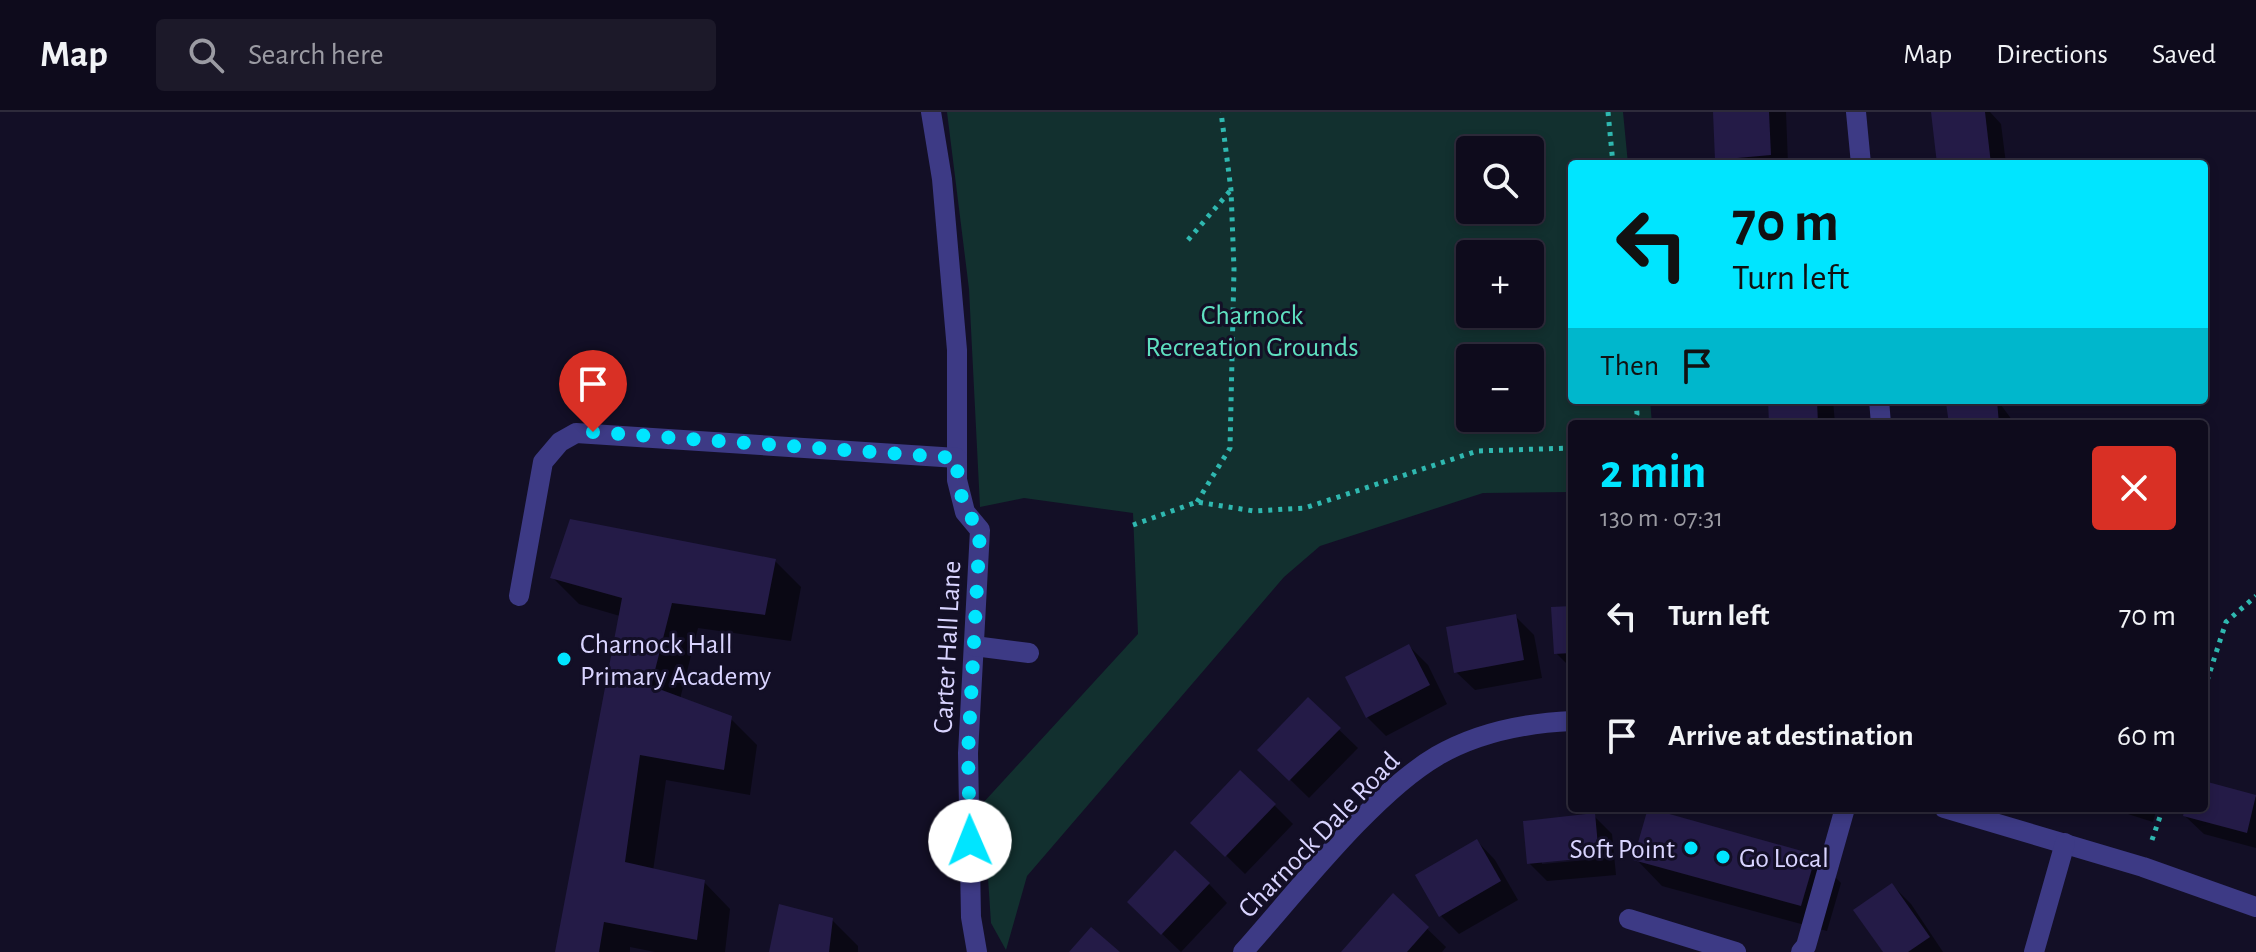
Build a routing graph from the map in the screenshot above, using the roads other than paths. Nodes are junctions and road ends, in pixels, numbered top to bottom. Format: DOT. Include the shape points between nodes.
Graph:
graph roads {
  1 [pos="931,112"];
  2 [pos="1856,112"];
  3 [pos="1861,160"];
  4 [pos="957,458"];
  5 [pos="519,596"];
  6 [pos="974,646"];
  7 [pos="1029,653"];
  8 [pos="1568,721"];
  9 [pos="1844,812"];
  10 [pos="1958,812"];
  11 [pos="2065,843"];
  12 [pos="2256,907"];
  13 [pos="1629,919"];
  14 [pos="977,952"];
  15 [pos="1243,952"];
  16 [pos="1736,952"];
  17 [pos="1801,952"];
  18 [pos="2034,952"];
  1 -- 4 [label="street, Carter Hall Lane" via="957,350"];
  2 -- 3 [label="street"];
  4 -- 5 [label="street" via="576,433 543,462"];
  4 -- 6 [label="street, Carter Hall Lane" via="965,512 980,530"];
  6 -- 7 [label="street"];
  6 -- 14 [label="street, Carter Hall Lane" via="968,753 971,917"];
  8 -- 15 [label="street, Charnock Dale Road" via="1481,736 1437,756 1397,785"];
  9 -- 17 [label="street"];
  10 -- 11 [label="street"];
  11 -- 12 [label="street"];
  11 -- 18 [label="street"];
  13 -- 16 [label="street"];
}
